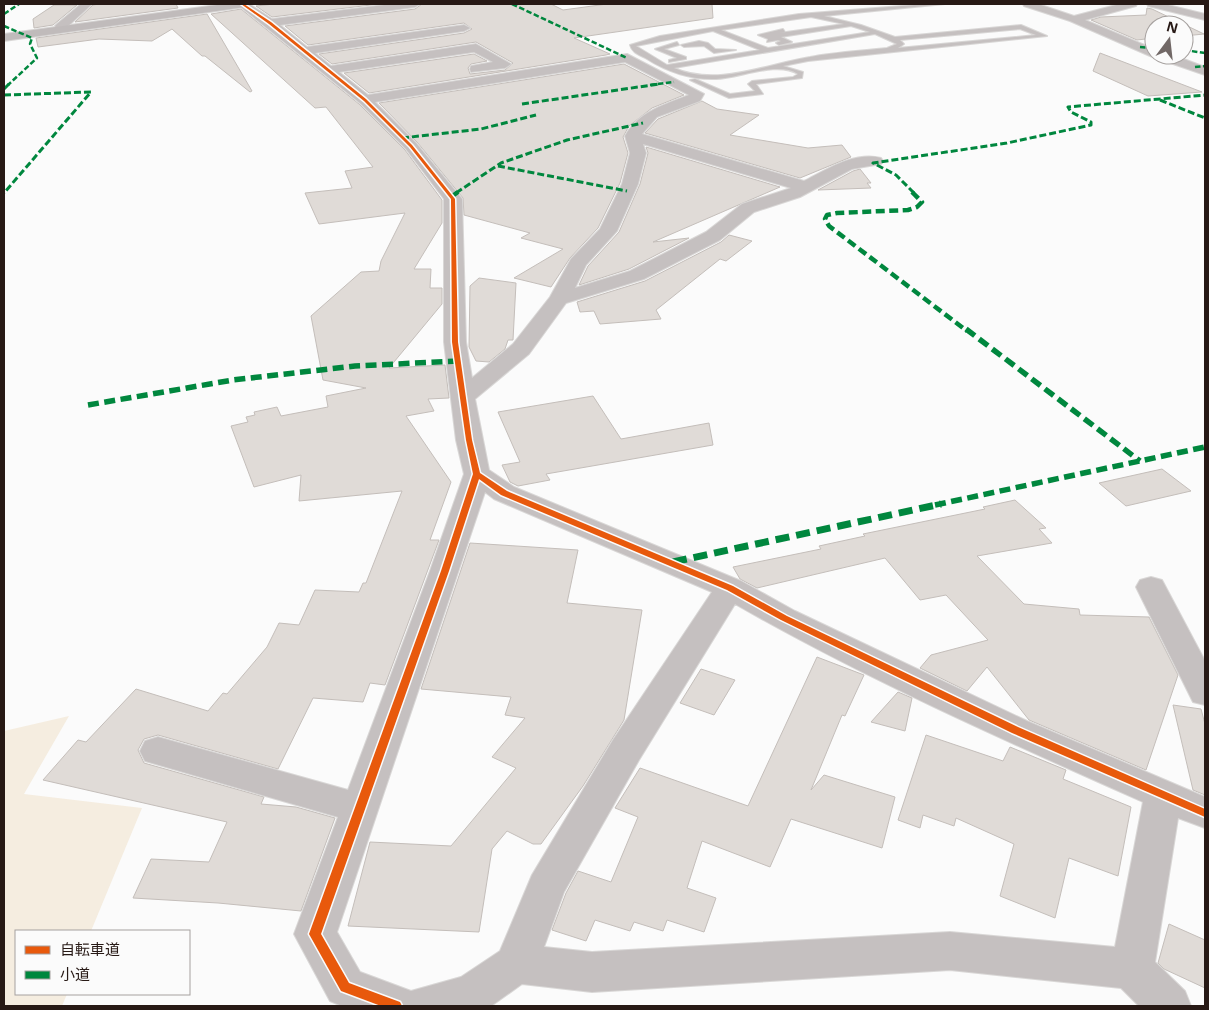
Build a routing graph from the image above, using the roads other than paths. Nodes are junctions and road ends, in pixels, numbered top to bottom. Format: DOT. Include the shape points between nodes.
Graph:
graph roads {
  1 [pos="87,4"];
  2 [pos="243,4"];
  3 [pos="415,4"];
  4 [pos="942,4"];
  5 [pos="1028,4"];
  6 [pos="1132,4"];
  7 [pos="1152,4"];
  8 [pos="810,15"];
  9 [pos="791,17"];
  10 [pos="827,17"];
  11 [pos="1205,17"];
  12 [pos="1074,19"];
  13 [pos="760,22"];
  14 [pos="270,23"];
  15 [pos="852,25"];
  16 [pos="796,26"];
  17 [pos="817,26"];
  18 [pos="464,28"];
  19 [pos="779,28"];
  20 [pos="714,29"];
  21 [pos="827,29"];
  22 [pos="62,30"];
  23 [pos="988,30"];
  24 [pos="786,31"];
  25 [pos="862,31"];
  26 [pos="808,32"];
  27 [pos="976,32"];
  28 [pos="1036,33"];
  29 [pos="794,34"];
  30 [pos="731,36"];
  31 [pos="889,36"];
  32 [pos="928,36"];
  33 [pos="666,37"];
  34 [pos="4,38"];
  35 [pos="896,39"];
  36 [pos="748,42"];
  37 [pos="823,42"];
  38 [pos="982,43"];
  39 [pos="681,44"];
  40 [pos="840,46"];
  41 [pos="951,46"];
  42 [pos="758,47"];
  43 [pos="784,48"];
  44 [pos="925,48"];
  45 [pos="1144,49"];
  46 [pos="888,50"];
  47 [pos="305,51"];
  48 [pos="770,51"];
  49 [pos="860,53"];
  50 [pos="779,54"];
  51 [pos="846,54"];
  52 [pos="788,58"];
  53 [pos="719,60"];
  54 [pos="797,61"];
  55 [pos="657,63"];
  56 [pos="731,64"];
  57 [pos="1188,65"];
  58 [pos="667,67"];
  59 [pos="739,67"];
  60 [pos="776,67"];
  61 [pos="790,69"];
  62 [pos="328,70"];
  63 [pos="1205,71"];
  64 [pos="677,72"];
  65 [pos="756,73"];
  66 [pos="359,95"];
  67 [pos="633,136"];
  68 [pos="875,160"];
  69 [pos="806,187"];
  70 [pos="559,299"];
  71 [pos="462,398"];
  72 [pos="477,474"];
  73 [pos="1151,587"];
  74 [pos="730,588"];
  75 [pos="1205,693"];
  76 [pos="158,751"];
  77 [pos="1163,796"];
  78 [pos="360,808"];
  79 [pos="1205,813"];
  80 [pos="516,964"];
  81 [pos="1132,970"];
  82 [pos="396,1006"];
  83 [pos="426,1006"];
  84 [pos="1169,1006"];
  1 -- 22 [label="street" via="61,26"];
  2 -- 14 [label="street"];
  2 -- 22 [label="highway"];
  3 -- 14 [label="street"];
  4 -- 8 [label="lane"];
  5 -- 12 [label="street"];
  6 -- 12 [label="street"];
  7 -- 11 [label="street"];
  8 -- 9 [label="lane"];
  8 -- 10 [label="lane"];
  9 -- 13 [label="lane"];
  9 -- 17 [label="lane"];
  10 -- 15 [label="lane"];
  10 -- 25 [label="lane" via="872,20"];
  12 -- 45 [label="street"];
  13 -- 19 [label="lane"];
  13 -- 20 [label="lane"];
  14 -- 47 [label="street"];
  15 -- 21 [label="lane"];
  15 -- 25 [label="lane"];
  16 -- 17 [label="lane"];
  17 -- 21 [label="lane"];
  18 -- 47 [label="street"];
  19 -- 24 [label="lane"];
  19 -- 30 [label="lane"];
  20 -- 30 [label="lane"];
  20 -- 33 [label="lane"];
  21 -- 26 [label="lane"];
  22 -- 34 [label="highway"];
  23 -- 27 [label="lane"];
  23 -- 28 [label="lane" via="1021,27"];
  23 -- 28 [label="lane" via="1021,37"];
  24 -- 29 [label="lane"];
  24 -- 36 [label="lane" via="761,35 775,40"];
  25 -- 26 [label="lane" via="828,35"];
  25 -- 31 [label="lane"];
  25 -- 37 [label="lane"];
  26 -- 29 [label="lane"];
  27 -- 32 [label="lane"];
  27 -- 38 [label="lane" via="990,38 973,39"];
  28 -- 38 [label="lane" via="1044,36"];
  29 -- 37 [label="lane"];
  29 -- 42 [label="lane" via="774,36 790,42"];
  30 -- 36 [label="lane"];
  31 -- 35 [label="lane"];
  31 -- 40 [label="lane"];
  32 -- 35 [label="lane"];
  32 -- 41 [label="lane"];
  32 -- 44 [label="lane" via="922,40"];
  33 -- 39 [label="lane"];
  33 -- 55 [label="lane" via="634,45 634,49"];
  35 -- 46 [label="lane" via="901,44"];
  36 -- 39 [label="lane" via="721,45 704,38"];
  36 -- 42 [label="lane"];
  37 -- 40 [label="lane"];
  37 -- 43 [label="lane"];
  38 -- 41 [label="lane"];
  39 -- 42 [label="lane" via="706,44 709,49 721,51"];
  39 -- 53 [label="lane"];
  39 -- 55 [label="lane" via="658,49 684,58"];
  40 -- 49 [label="lane"];
  41 -- 44 [label="lane"];
  42 -- 48 [label="lane"];
  43 -- 48 [label="lane"];
  43 -- 51 [label="lane" via="801,53 820,48"];
  44 -- 46 [label="lane"];
  46 -- 49 [label="lane"];
  46 -- 61 [label="lane" via="876,56"];
  47 -- 62 [label="street"];
  48 -- 50 [label="lane"];
  48 -- 53 [label="lane"];
  49 -- 51 [label="lane"];
  51 -- 54 [label="lane"];
  52 -- 54 [label="lane"];
  53 -- 56 [label="lane"];
  53 -- 58 [label="lane"];
  54 -- 60 [label="lane"];
  55 -- 58 [label="lane"];
  57 -- 63 [label="street"];
  58 -- 64 [label="lane"];
  59 -- 65 [label="lane"];
  60 -- 61 [label="lane"];
  60 -- 65 [label="lane"];
  61 -- 64 [label="lane" via="801,74 800,77 754,82 751,84 761,93 735,97"];
  62 -- 66 [label="street"];
  62 -- 66 [label="street" via="476,48 505,64"];
  64 -- 65 [label="lane" via="708,78"];
  66 -- 67 [label="street" via="627,58 697,94 695,98 652,114"];
  66 -- 71 [label="street" via="411,146 453,199 455,342"];
  67 -- 69 [label="street"];
  67 -- 70 [label="street" via="638,153 630,184 608,231 578,263"];
  68 -- 69 [label="street" via="848,165"];
  69 -- 70 [label="street" via="748,208 713,236 637,275"];
  70 -- 71 [label="street" via="521,349"];
  71 -- 72 [label="street"];
  72 -- 74 [label="street" via="504,493"];
  72 -- 78 [label="street"];
  73 -- 75 [label="street"];
  74 -- 77 [label="street" via="784,618 1006,726"];
  74 -- 80 [label="street" via="626,750 546,887"];
  76 -- 78 [label="street"];
  77 -- 79 [label="street"];
  77 -- 81 [label="street"];
  78 -- 82 [label="street" via="315,934 345,987"];
  80 -- 81 [label="street" via="592,972 950,951"];
  80 -- 83 [label="street" via="471,995"];
  81 -- 84 [label="street"];
}
